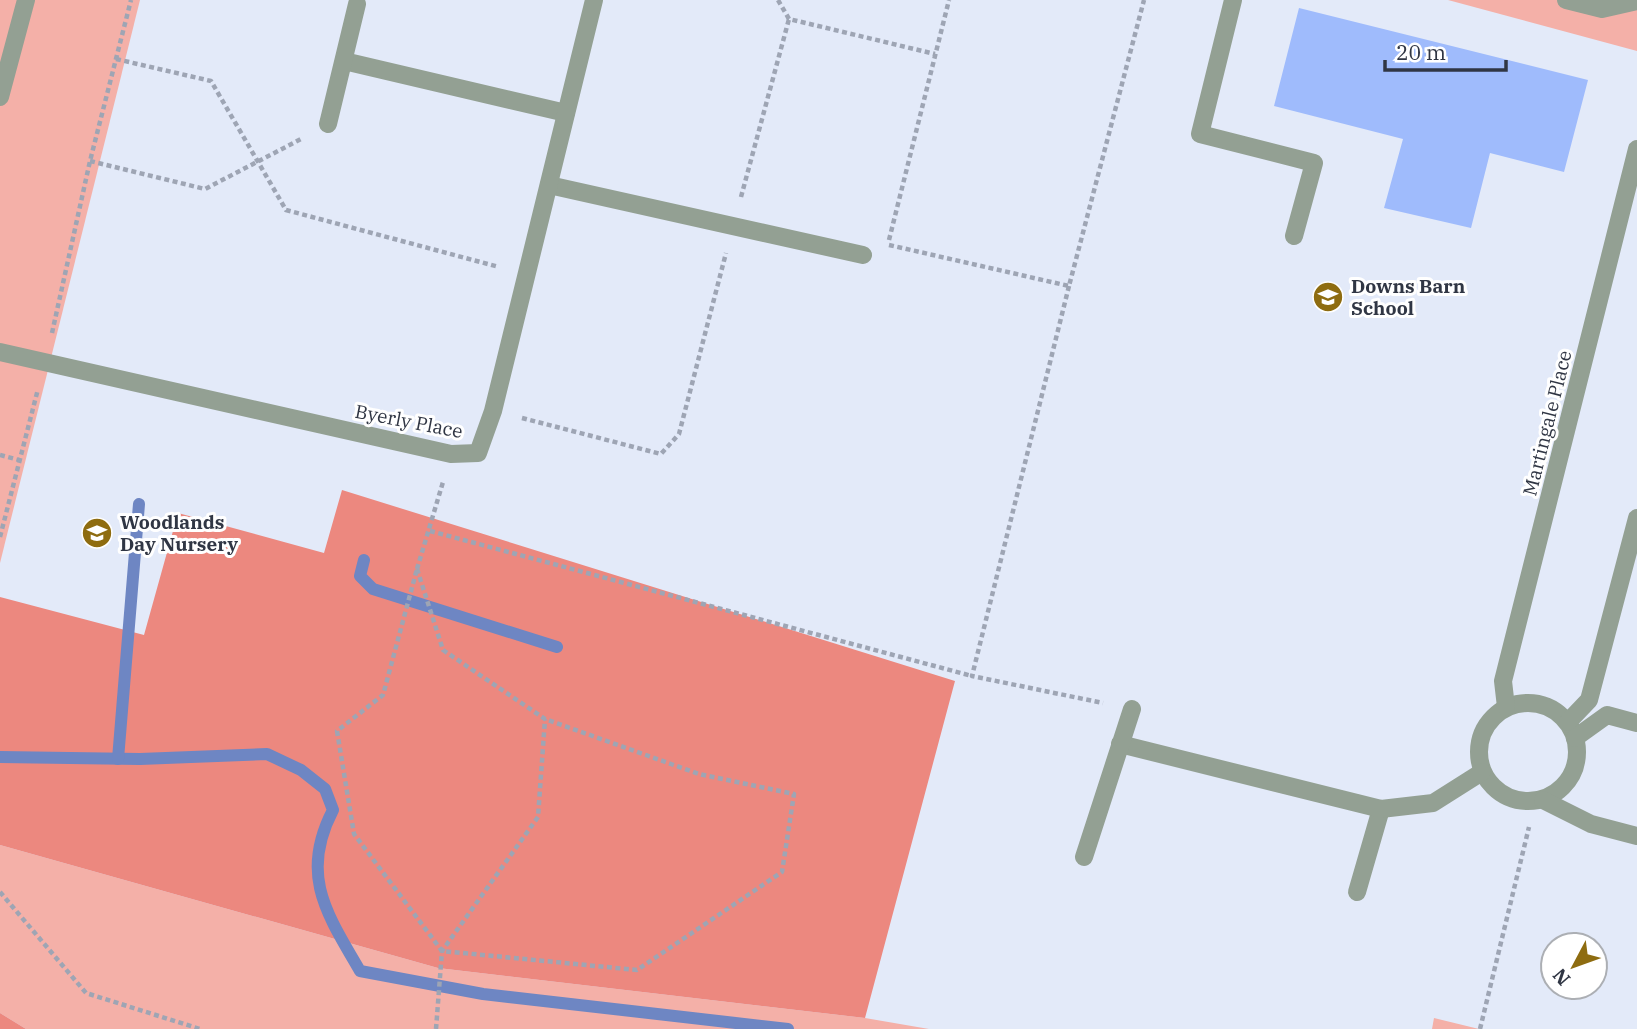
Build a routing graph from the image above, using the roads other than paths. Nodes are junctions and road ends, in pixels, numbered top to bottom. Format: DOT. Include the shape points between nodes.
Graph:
graph roads {
  1 [pos="26,0"];
  2 [pos="594,0"];
  3 [pos="1233,0"];
  4 [pos="1566,0"];
  5 [pos="1637,1"];
  6 [pos="357,4"];
  7 [pos="344,61"];
  8 [pos="0,97"];
  9 [pos="566,113"];
  10 [pos="328,124"];
  11 [pos="1637,149"];
  12 [pos="549,185"];
  13 [pos="1294,236"];
  14 [pos="863,255"];
  15 [pos="0,352"];
  16 [pos="1637,518"];
  17 [pos="1506,707"];
  18 [pos="1132,709"];
  19 [pos="1637,723"];
  20 [pos="1572,730"];
  21 [pos="1120,744"];
  22 [pos="1482,772"];
  23 [pos="1534,801"];
  24 [pos="1381,809"];
  25 [pos="1637,836"];
  26 [pos="1084,857"];
  27 [pos="1357,892"];
  1 -- 8 [label="street"];
  2 -- 9 [label="street, Byerly Place"];
  3 -- 13 [label="street" via="1200,134 1314,163"];
  4 -- 5 [label="street" via="1602,9"];
  6 -- 7 [label="street"];
  7 -- 9 [label="street"];
  7 -- 10 [label="street"];
  9 -- 12 [label="street, Byerly Place"];
  11 -- 17 [label="street, Martingale Place" via="1503,681"];
  12 -- 14 [label="street"];
  12 -- 15 [label="street, Byerly Place" via="493,411 478,453 451,454"];
  16 -- 20 [label="street" via="1589,700"];
  17 -- 20 [label="street" via="1537,703 1553,709"];
  17 -- 22 [label="street" via="1484,727"];
  18 -- 21 [label="street"];
  19 -- 20 [label="street" via="1607,715"];
  20 -- 23 [label="street" via="1578,755 1574,772 1562,789"];
  21 -- 24 [label="street"];
  21 -- 26 [label="street"];
  22 -- 23 [label="street" via="1498,792"];
  22 -- 24 [label="street" via="1433,803"];
  23 -- 25 [label="street"];
  24 -- 27 [label="street"];
}
